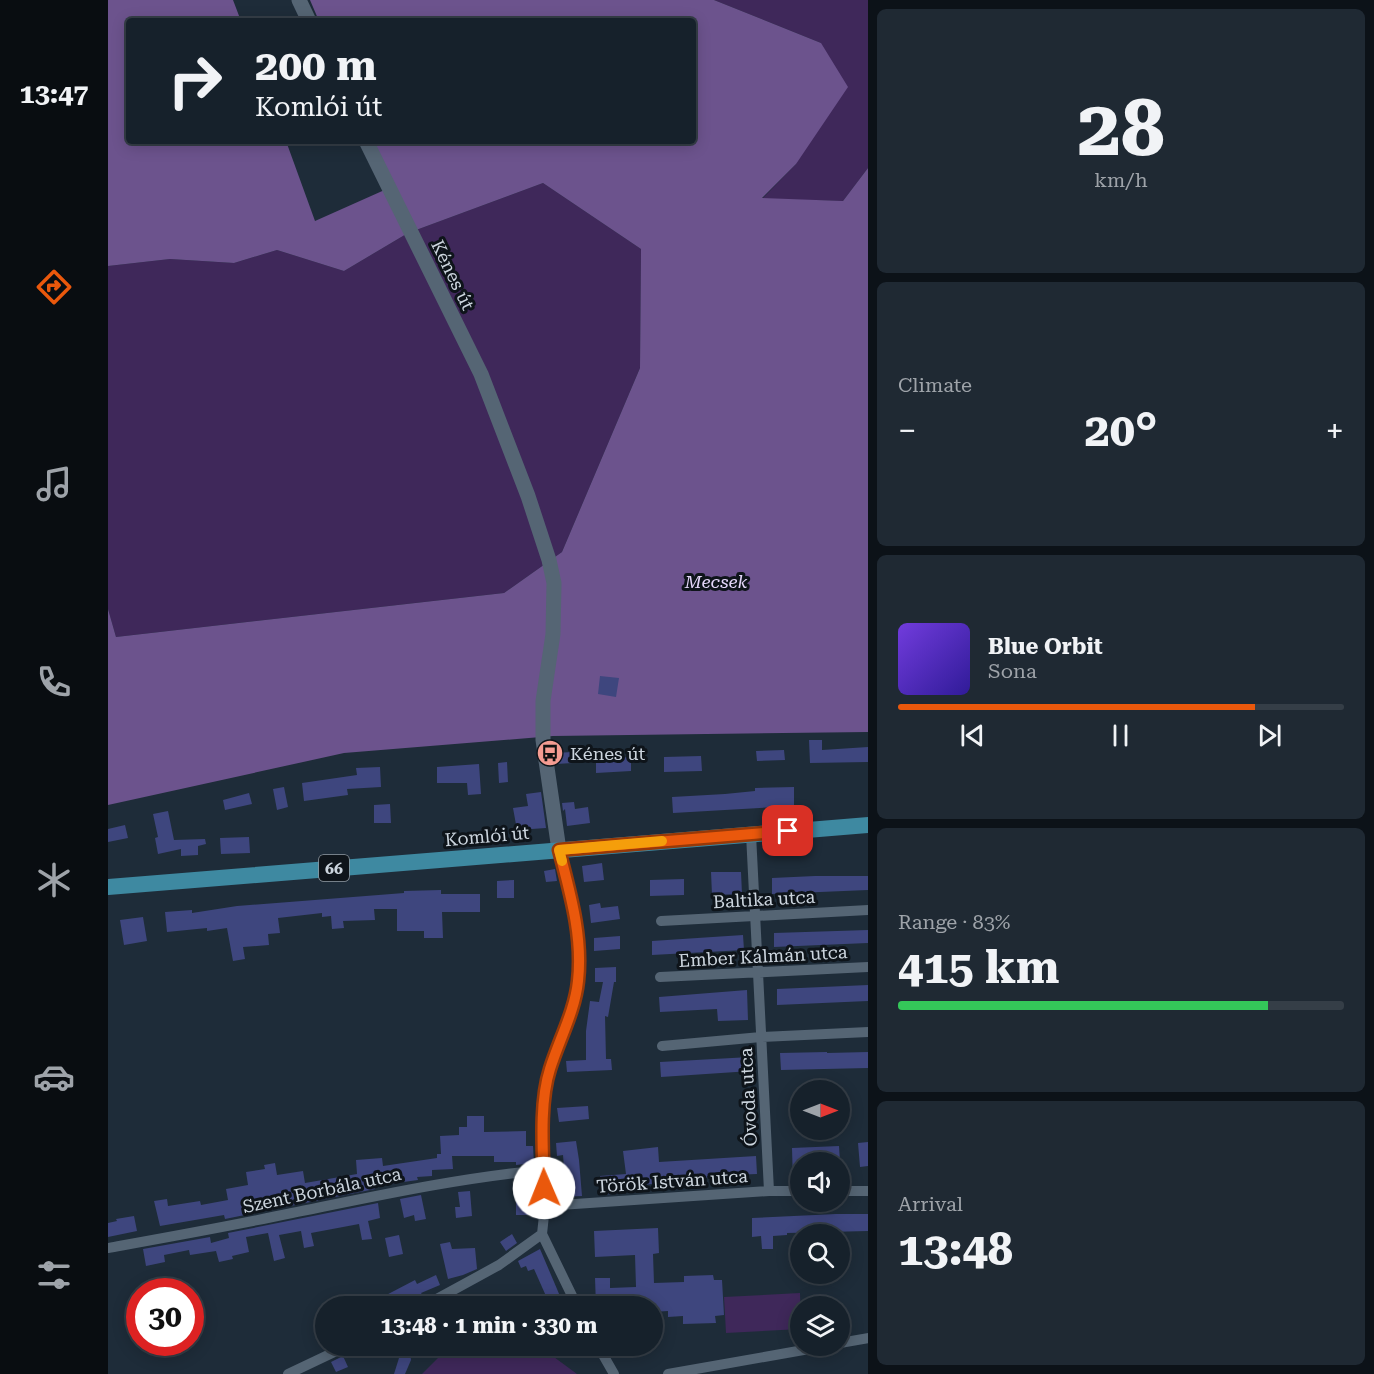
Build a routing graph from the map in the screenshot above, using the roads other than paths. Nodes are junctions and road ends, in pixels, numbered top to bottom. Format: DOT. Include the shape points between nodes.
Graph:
graph roads {
  1 [pos="299,0"];
  2 [pos="308,18"];
  3 [pos="367,144"];
  4 [pos="868,825"];
  5 [pos="751,834"];
  6 [pos="559,850"];
  7 [pos="108,887"];
  8 [pos="868,910"];
  9 [pos="756,916"];
  10 [pos="661,921"];
  11 [pos="868,967"];
  12 [pos="757,972"];
  13 [pos="660,977"];
  14 [pos="868,1032"];
  15 [pos="761,1038"];
  16 [pos="662,1046"];
  17 [pos="543,1170"];
  18 [pos="769,1191"];
  19 [pos="790,1191"];
  20 [pos="850,1191"];
  21 [pos="868,1191"];
  22 [pos="545,1206"];
  23 [pos="542,1234"];
  24 [pos="108,1248"];
  25 [pos="443,1296"];
  26 [pos="572,1296"];
  27 [pos="868,1338"];
  28 [pos="850,1341"];
  29 [pos="790,1352"];
  30 [pos="326,1356"];
  31 [pos="604,1356"];
  32 [pos="288,1374"];
  33 [pos="615,1374"];
  34 [pos="668,1374"];
  1 -- 2 [label="street"];
  3 -- 6 [label="street, Kénes út" via="481,374 549,560 554,583 553,634 543,701 543,740"];
  4 -- 5 [label="main road, Komlói út / 66"];
  5 -- 6 [label="main road, Komlói út / 66"];
  5 -- 9 [label="street, Óvoda utca"];
  6 -- 7 [label="main road, Komlói út / 66"];
  6 -- 17 [label="street" via="576,919 580,956 578,984 549,1070 544,1102"];
  8 -- 9 [label="street, Baltika utca"];
  9 -- 10 [label="street, Baltika utca"];
  9 -- 12 [label="street, Óvoda utca"];
  11 -- 12 [label="street, Ember Kálmán utca"];
  12 -- 13 [label="street, Ember Kálmán utca"];
  12 -- 15 [label="street, Óvoda utca"];
  14 -- 15 [label="street, Óvoda utca"];
  15 -- 16 [label="street, Óvoda utca"];
  15 -- 18 [label="street, Óvoda utca"];
  17 -- 22 [label="street"];
  17 -- 24 [label="street, Szent Borbála utca" via="434,1184"];
  18 -- 19 [label="street, Török István utca"];
  18 -- 22 [label="street, Török István utca"];
  20 -- 21 [label="street"];
  22 -- 23 [label="street"];
  23 -- 25 [label="street" via="500,1265"];
  23 -- 26 [label="street"];
  27 -- 28 [label="street"];
  29 -- 34 [label="street"];
  30 -- 32 [label="street"];
  31 -- 33 [label="street"];
}
